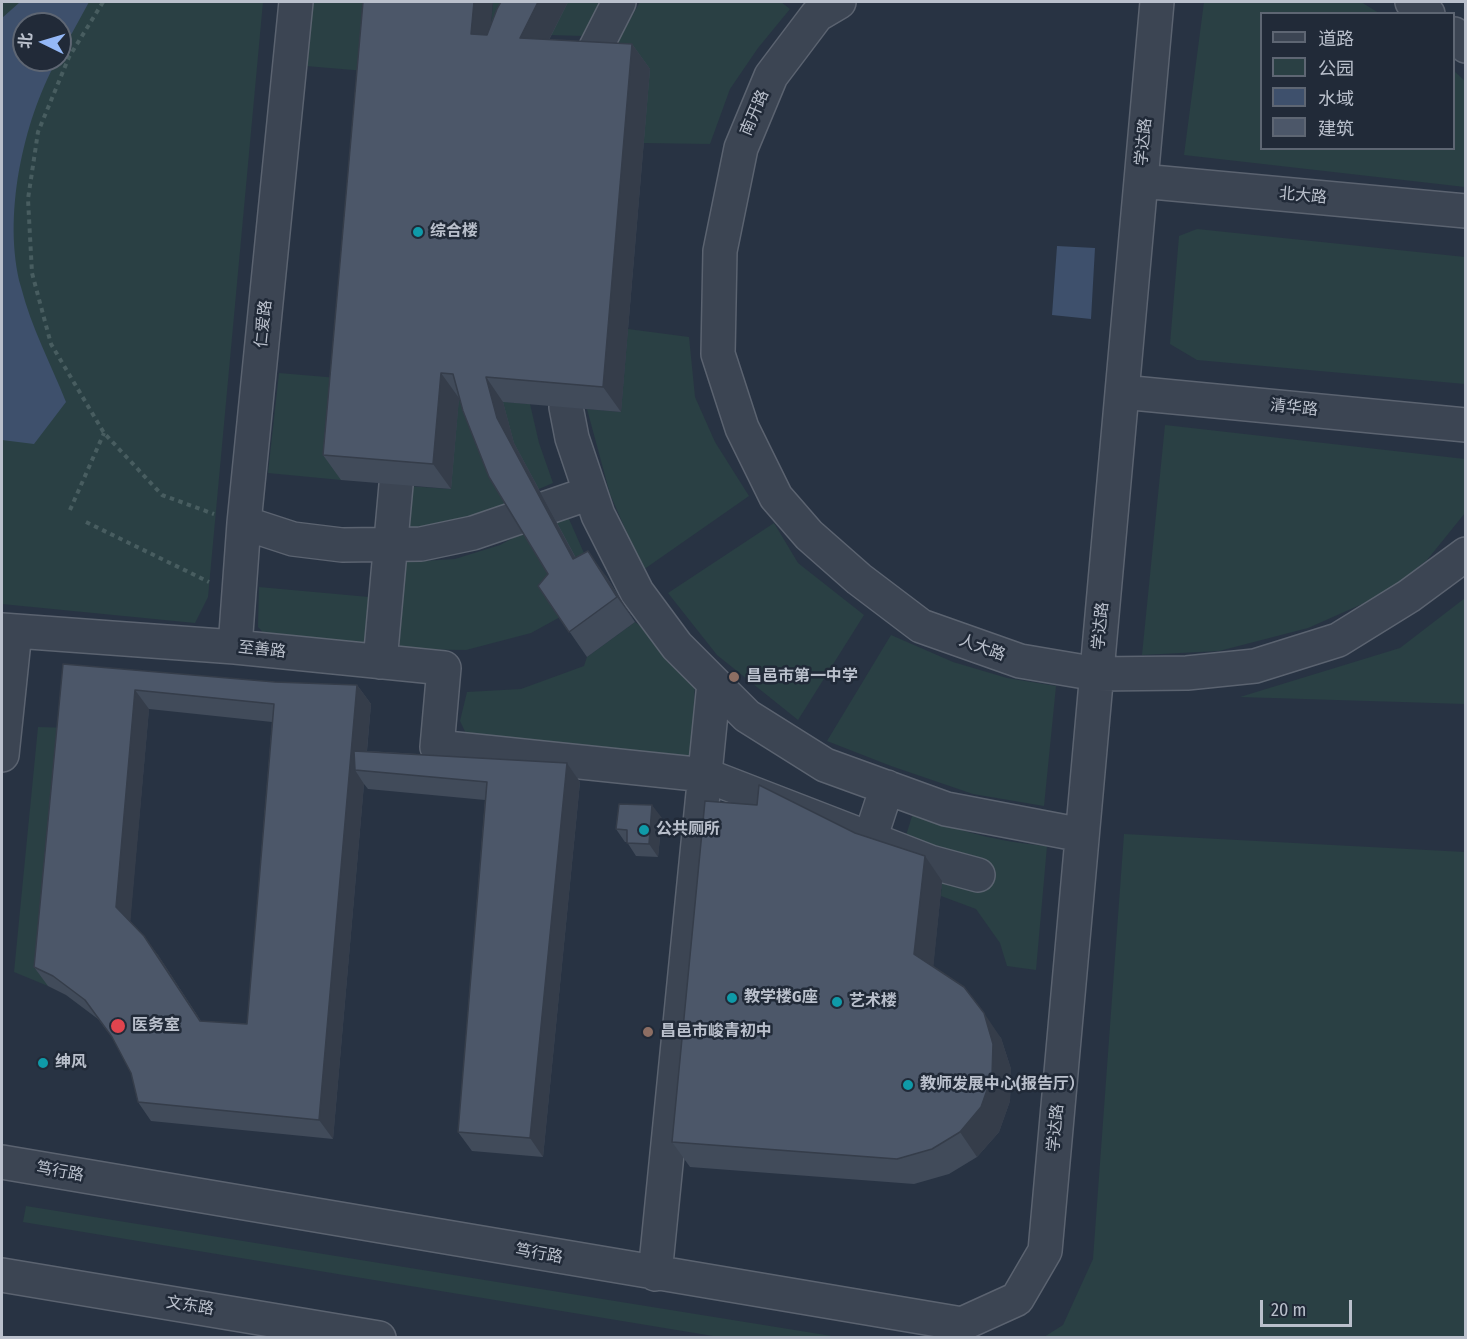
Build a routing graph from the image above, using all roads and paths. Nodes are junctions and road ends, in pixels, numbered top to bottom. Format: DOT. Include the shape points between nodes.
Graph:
graph roads {
  1 [pos="103,2"];
  2 [pos="296,2"];
  3 [pos="619,2"];
  4 [pos="839,2"];
  5 [pos="1157,2"];
  6 [pos="1412,2"];
  7 [pos="1425,12"];
  8 [pos="1455,35"];
  9 [pos="1466,46"];
  10 [pos="587,65"];
  11 [pos="1141,181"];
  12 [pos="1466,211"];
  13 [pos="720,251"];
  14 [pos="1122,392"];
  15 [pos="566,407"];
  16 [pos="1466,425"];
  17 [pos="104,434"];
  18 [pos="396,485"];
  19 [pos="590,493"];
  20 [pos="70,510"];
  21 [pos="86,522"];
  22 [pos="244,523"];
  23 [pos="392,544"];
  24 [pos="1466,554"];
  25 [pos="218,586"];
  26 [pos="8,631"];
  27 [pos="235,647"];
  28 [pos="380,662"];
  29 [pos="1097,674"];
  30 [pos="714,683"];
  31 [pos="2,755"];
  32 [pos="705,775"];
  33 [pos="887,787"];
  34 [pos="1082,835"];
  35 [pos="870,839"];
  36 [pos="978,875"];
  37 [pos="2,1162"];
  38 [pos="1045,1251"];
  39 [pos="655,1274"];
  40 [pos="2,1275"];
  41 [pos="379,1338"];
  1 -- 17 [label="path" via="69,57 38,132 28,199 32,273 51,344"];
  2 -- 22 [label="street, 仁爱路"];
  3 -- 10 [label="street"];
  4 -- 13 [label="street, 南开路" via="817,15 771,76 741,148"];
  5 -- 11 [label="street, 学达路"];
  6 -- 7 [label="street"];
  8 -- 9 [label="street"];
  11 -- 12 [label="street, 北大路"];
  11 -- 14 [label="street, 学达路"];
  13 -- 29 [label="street, 人大路" via="718,354 742,429 776,497 809,535 921,626 1020,661"];
  14 -- 16 [label="street, 清华路"];
  14 -- 29 [label="street, 学达路"];
  15 -- 19 [label="street"];
  17 -- 20 [label="path"];
  17 -- 22 [label="path" via="162,495"];
  18 -- 23 [label="street"];
  19 -- 23 [label="street" via="473,534 421,544"];
  19 -- 30 [label="street" via="637,592 677,646"];
  21 -- 25 [label="path"];
  22 -- 23 [label="street" via="293,539 342,545"];
  22 -- 27 [label="street, 仁爱路"];
  23 -- 28 [label="street"];
  24 -- 29 [label="street, 人大路" via="1409,596 1338,640 1255,666 1187,673"];
  26 -- 27 [label="street, 至善路"];
  26 -- 31 [label="street"];
  27 -- 28 [label="street, 至善路"];
  28 -- 32 [label="street, 至善路" via="444,668 437,747"];
  29 -- 34 [label="street, 学达路"];
  30 -- 32 [label="street"];
  30 -- 33 [label="street" via="747,716 825,765"];
  32 -- 35 [label="street"];
  32 -- 39 [label="street"];
  33 -- 34 [label="street" via="946,809"];
  33 -- 35 [label="street"];
  34 -- 38 [label="street, 学达路"];
  35 -- 36 [label="street"];
  37 -- 39 [label="street, 笃行路"];
  38 -- 39 [label="street, 笃行路" via="1017,1299 962,1324"];
  40 -- 41 [label="street, 文东路"];
}
